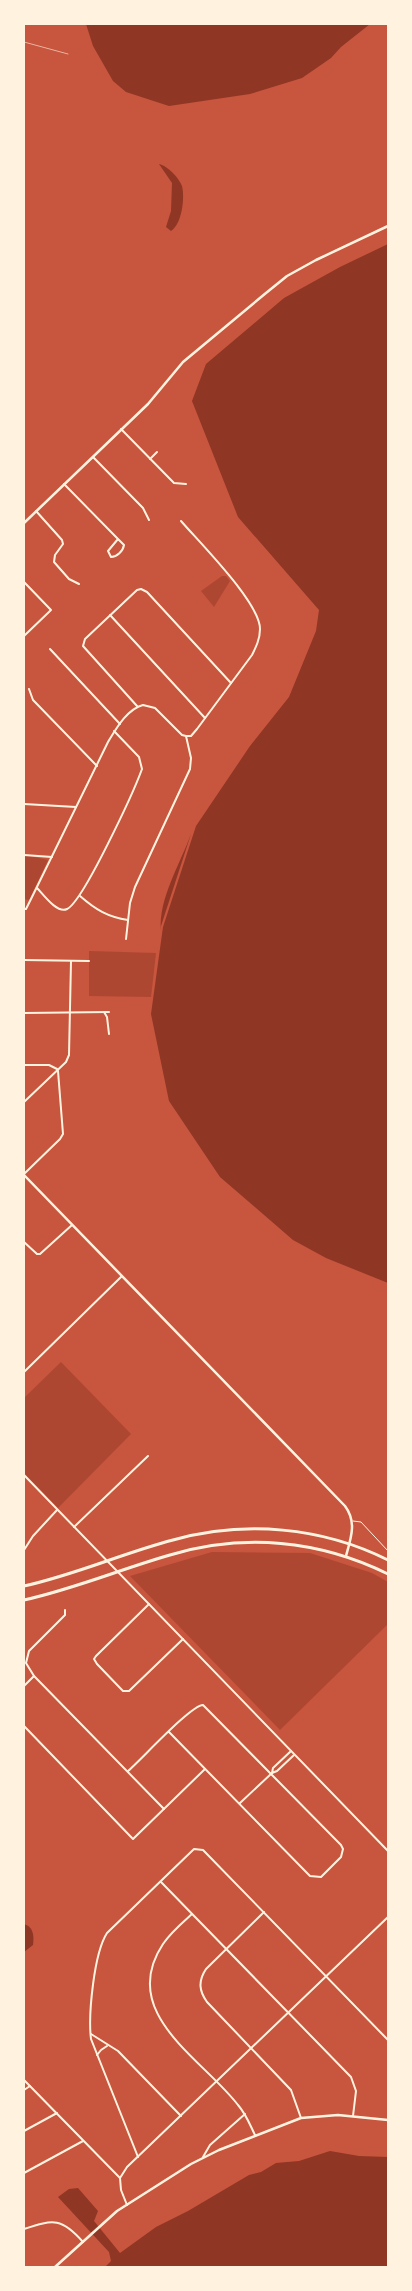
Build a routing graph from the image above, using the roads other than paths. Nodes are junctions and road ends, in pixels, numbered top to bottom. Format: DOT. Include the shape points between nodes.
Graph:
graph roads {
  1 [pos="388,226"];
  2 [pos="122,429"];
  3 [pos="157,452"];
  4 [pos="93,457"];
  5 [pos="150,459"];
  6 [pos="64,484"];
  7 [pos="186,484"];
  8 [pos="36,512"];
  9 [pos="149,520"];
  10 [pos="182,521"];
  11 [pos="24,523"];
  12 [pos="118,539"];
  13 [pos="24,584"];
  14 [pos="79,584"];
  15 [pos="110,615"];
  16 [pos="24,636"];
  17 [pos="50,649"];
  18 [pos="231,684"];
  19 [pos="29,689"];
  20 [pos="137,706"];
  21 [pos="205,718"];
  22 [pos="120,724"];
  23 [pos="114,731"];
  24 [pos="186,736"];
  25 [pos="24,752"];
  26 [pos="97,766"];
  27 [pos="24,770"];
  28 [pos="24,804"];
  29 [pos="76,807"];
  30 [pos="24,855"];
  31 [pos="52,857"];
  32 [pos="37,888"];
  33 [pos="80,896"];
  34 [pos="24,909"];
  35 [pos="128,920"];
  36 [pos="126,939"];
  37 [pos="24,960"];
  38 [pos="71,961"];
  39 [pos="89,961"];
  40 [pos="103,1012"];
  41 [pos="109,1012"];
  42 [pos="24,1013"];
  43 [pos="70,1013"];
  44 [pos="109,1034"];
  45 [pos="24,1065"];
  46 [pos="57,1069"];
  47 [pos="24,1102"];
  48 [pos="24,1175"];
  49 [pos="72,1225"];
  50 [pos="24,1242"];
  51 [pos="122,1276"];
  52 [pos="24,1372"];
  53 [pos="148,1456"];
  54 [pos="24,1475"];
  55 [pos="57,1510"];
  56 [pos="352,1521"];
  57 [pos="74,1527"];
  58 [pos="350,1544"];
  59 [pos="24,1550"];
  60 [pos="388,1551"];
  61 [pos="346,1556"];
  62 [pos="388,1560"];
  63 [pos="108,1561"];
  64 [pos="118,1572"];
  65 [pos="388,1574"];
  66 [pos="24,1586"];
  67 [pos="24,1600"];
  68 [pos="149,1604"];
  69 [pos="65,1610"];
  70 [pos="183,1639"];
  71 [pos="34,1676"];
  72 [pos="24,1686"];
  73 [pos="24,1726"];
  74 [pos="169,1732"];
  75 [pos="291,1751"];
  76 [pos="294,1755"];
  77 [pos="280,1762"];
  78 [pos="283,1766"];
  79 [pos="205,1769"];
  80 [pos="128,1771"];
  81 [pos="272,1773"];
  82 [pos="240,1803"];
  83 [pos="164,1809"];
  84 [pos="388,1851"];
  85 [pos="160,1881"];
  86 [pos="264,1912"];
  87 [pos="192,1914"];
  88 [pos="388,1918"];
  89 [pos="226,1949"];
  90 [pos="327,1977"];
  91 [pos="289,2013"];
  92 [pos="90,2034"];
  93 [pos="388,2040"];
  94 [pos="107,2046"];
  95 [pos="251,2048"];
  96 [pos="96,2056"];
  97 [pos="24,2080"];
  98 [pos="216,2082"];
  99 [pos="30,2086"];
  100 [pos="24,2090"];
  101 [pos="56,2113"];
  102 [pos="245,2114"];
  103 [pos="181,2116"];
  104 [pos="353,2116"];
  105 [pos="301,2118"];
  106 [pos="388,2120"];
  107 [pos="24,2131"];
  108 [pos="254,2135"];
  109 [pos="84,2141"];
  110 [pos="138,2157"];
  111 [pos="203,2157"];
  112 [pos="24,2173"];
  113 [pos="120,2178"];
  114 [pos="127,2205"];
  115 [pos="24,2228"];
  116 [pos="83,2242"];
  117 [pos="55,2267"];
  1 -- 2 [label="street" via="326,254 288,276 183,362 156,396"];
  2 -- 4 [label="street"];
  2 -- 5 [label="street"];
  3 -- 5 [label="street"];
  4 -- 6 [label="street"];
  4 -- 9 [label="street" via="143,508"];
  5 -- 7 [label="street" via="174,483"];
  6 -- 8 [label="street"];
  6 -- 12 [label="street"];
  8 -- 11 [label="street"];
  8 -- 14 [label="street" via="62,540 54,562"];
  10 -- 18 [label="street" via="247,598 259,619 260,636 256,647"];
  12 -- 12 [label="street" via="108,551 111,557 124,548"];
  13 -- 16 [label="street" via="51,610"];
  15 -- 18 [label="street" via="133,593 145,590"];
  15 -- 20 [label="street" via="85,639 83,646"];
  15 -- 21 [label="street"];
  17 -- 22 [label="street"];
  18 -- 21 [label="street"];
  19 -- 26 [label="street" via="32,700"];
  20 -- 22 [label="street"];
  20 -- 24 [label="street" via="152,707"];
  21 -- 24 [label="street" via="192,734"];
  22 -- 23 [label="street"];
  23 -- 26 [label="street"];
  23 -- 33 [label="street" via="139,757 142,770"];
  24 -- 35 [label="street" via="191,763 188,775 135,887"];
  25 -- 27 [label="street"];
  26 -- 29 [label="street"];
  28 -- 29 [label="street"];
  29 -- 31 [label="street"];
  30 -- 31 [label="street"];
  31 -- 32 [label="street"];
  32 -- 33 [label="street" via="62,910"];
  32 -- 34 [label="street"];
  33 -- 35 [label="street" via="98,912"];
  35 -- 36 [label="street"];
  37 -- 38 [label="street"];
  38 -- 39 [label="street"];
  38 -- 43 [label="street"];
  40 -- 41 [label="street"];
  40 -- 43 [label="street"];
  40 -- 44 [label="street" via="107,1017"];
  42 -- 43 [label="street"];
  43 -- 46 [label="street" via="69,1055"];
  45 -- 46 [label="street" via="49,1065"];
  46 -- 47 [label="street"];
  46 -- 48 [label="street" via="63,1134"];
  48 -- 49 [label="street"];
  49 -- 50 [label="street" via="40,1254"];
  49 -- 51 [label="street"];
  51 -- 52 [label="street"];
  51 -- 56 [label="street" via="345,1506"];
  53 -- 57 [label="street"];
  54 -- 55 [label="street"];
  55 -- 57 [label="street"];
  55 -- 59 [label="street"];
  56 -- 58 [label="street"];
  56 -- 60 [label="lane" via="360,1522"];
  57 -- 63 [label="street"];
  58 -- 61 [label="street"];
  58 -- 62 [label="main road"];
  58 -- 63 [label="main road" via="293,1531 234,1529 178,1538"];
  61 -- 64 [label="main road" via="292,1544 236,1542 179,1552"];
  61 -- 65 [label="main road"];
  63 -- 64 [label="street"];
  63 -- 66 [label="main road"];
  64 -- 67 [label="main road"];
  64 -- 68 [label="street"];
  68 -- 70 [label="street"];
  68 -- 70 [label="street" via="94,1659 123,1691 129,1691"];
  69 -- 71 [label="street" via="66,1615 26,1657"];
  70 -- 75 [label="street"];
  71 -- 72 [label="street"];
  71 -- 80 [label="street"];
  73 -- 83 [label="street" via="133,1839"];
  74 -- 79 [label="street"];
  74 -- 80 [label="street"];
  74 -- 81 [label="street" via="203,1704"];
  75 -- 76 [label="street"];
  75 -- 77 [label="street"];
  76 -- 78 [label="street"];
  76 -- 84 [label="street"];
  77 -- 78 [label="street"];
  77 -- 81 [label="street"];
  78 -- 81 [label="street"];
  79 -- 82 [label="street"];
  79 -- 83 [label="street"];
  80 -- 83 [label="street"];
  81 -- 82 [label="street"];
  81 -- 82 [label="street" via="343,1849 341,1857 321,1876 310,1876"];
  85 -- 86 [label="street" via="192,1850 200,1848"];
  85 -- 87 [label="street"];
  85 -- 92 [label="street" via="114,1926 101,1944"];
  86 -- 89 [label="street"];
  86 -- 90 [label="street"];
  87 -- 89 [label="street"];
  87 -- 98 [label="street" via="157,1954 151,1974 152,1999 166,2030"];
  88 -- 90 [label="street"];
  89 -- 91 [label="street"];
  89 -- 95 [label="street" via="204,1971 201,1992"];
  90 -- 91 [label="street"];
  90 -- 93 [label="street"];
  91 -- 95 [label="street"];
  91 -- 104 [label="street" via="351,2077 356,2091"];
  92 -- 94 [label="street"];
  92 -- 96 [label="street"];
  94 -- 96 [label="street"];
  94 -- 103 [label="street" via="118,2051"];
  95 -- 98 [label="street"];
  95 -- 105 [label="street" via="291,2090"];
  96 -- 110 [label="street"];
  97 -- 99 [label="street"];
  98 -- 102 [label="street"];
  98 -- 103 [label="street"];
  99 -- 100 [label="street"];
  99 -- 101 [label="street"];
  101 -- 107 [label="street"];
  101 -- 109 [label="street"];
  102 -- 108 [label="street"];
  102 -- 111 [label="street" via="210,2145"];
  103 -- 110 [label="street"];
  104 -- 105 [label="street"];
  104 -- 106 [label="street"];
  105 -- 108 [label="street"];
  108 -- 111 [label="street"];
  109 -- 112 [label="street"];
  109 -- 113 [label="street"];
  110 -- 113 [label="street"];
  111 -- 114 [label="street"];
  113 -- 114 [label="street"];
  114 -- 116 [label="street"];
  115 -- 116 [label="street" via="60,2222"];
  116 -- 117 [label="street"];
}
